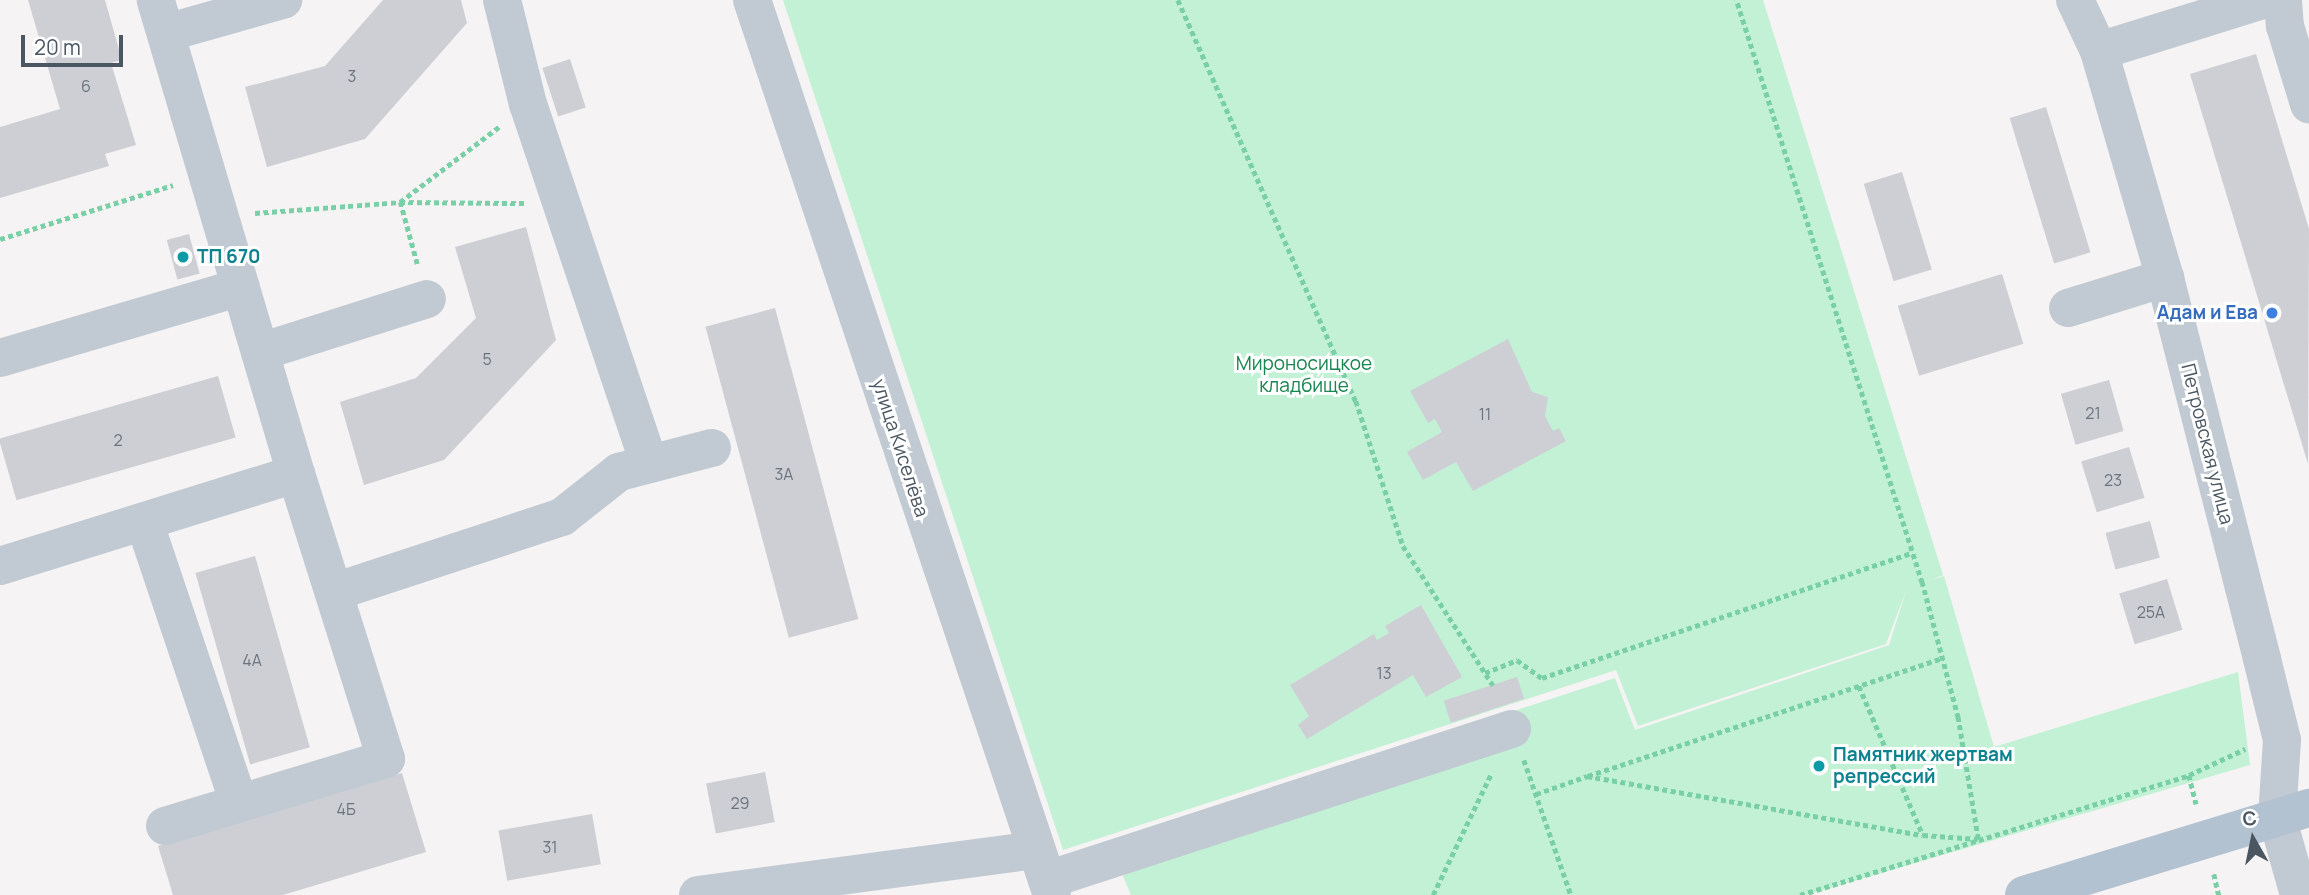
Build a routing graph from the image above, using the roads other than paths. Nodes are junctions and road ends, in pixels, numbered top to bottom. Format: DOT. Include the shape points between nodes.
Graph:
graph roads {
  1 [pos="283,0"];
  2 [pos="502,0"];
  3 [pos="752,0"];
  4 [pos="2075,0"];
  5 [pos="2263,0"];
  6 [pos="2283,0"];
  7 [pos="161,16"];
  8 [pos="2099,51"];
  9 [pos="2309,104"];
  10 [pos="2165,278"];
  11 [pos="241,287"];
  12 [pos="427,299"];
  13 [pos="2068,308"];
  14 [pos="260,352"];
  15 [pos="0,358"];
  16 [pos="712,448"];
  17 [pos="649,464"];
  18 [pos="296,474"];
  19 [pos="145,523"];
  20 [pos="0,566"];
  21 [pos="334,592"];
  22 [pos="1512,729"];
  23 [pos="239,804"];
  24 [pos="2293,813"];
  25 [pos="165,826"];
  26 [pos="1044,875"];
  27 [pos="698,895"];
  28 [pos="2024,895"];
  29 [pos="2299,895"];
  1 -- 7 [label="street"];
  2 -- 17 [label="street" via="528,104"];
  3 -- 26 [label="street, улица Киселёва"];
  4 -- 8 [label="street, Петровская улица"];
  5 -- 8 [label="street"];
  6 -- 9 [label="street" via="2285,26"];
  7 -- 11 [label="street"];
  8 -- 10 [label="street, Петровская улица"];
  10 -- 13 [label="street"];
  10 -- 24 [label="street, Петровская улица" via="2283,740"];
  11 -- 14 [label="street"];
  11 -- 15 [label="street"];
  12 -- 14 [label="street"];
  14 -- 18 [label="street"];
  16 -- 17 [label="street"];
  17 -- 21 [label="street" via="619,472 562,517"];
  18 -- 19 [label="street"];
  18 -- 21 [label="street"];
  19 -- 20 [label="street"];
  19 -- 23 [label="street"];
  21 -- 23 [label="street" via="386,759"];
  22 -- 26 [label="street"];
  23 -- 25 [label="street"];
  24 -- 28 [label="main road"];
  24 -- 29 [label="street, Петровская улица"];
  26 -- 27 [label="street"];
}
